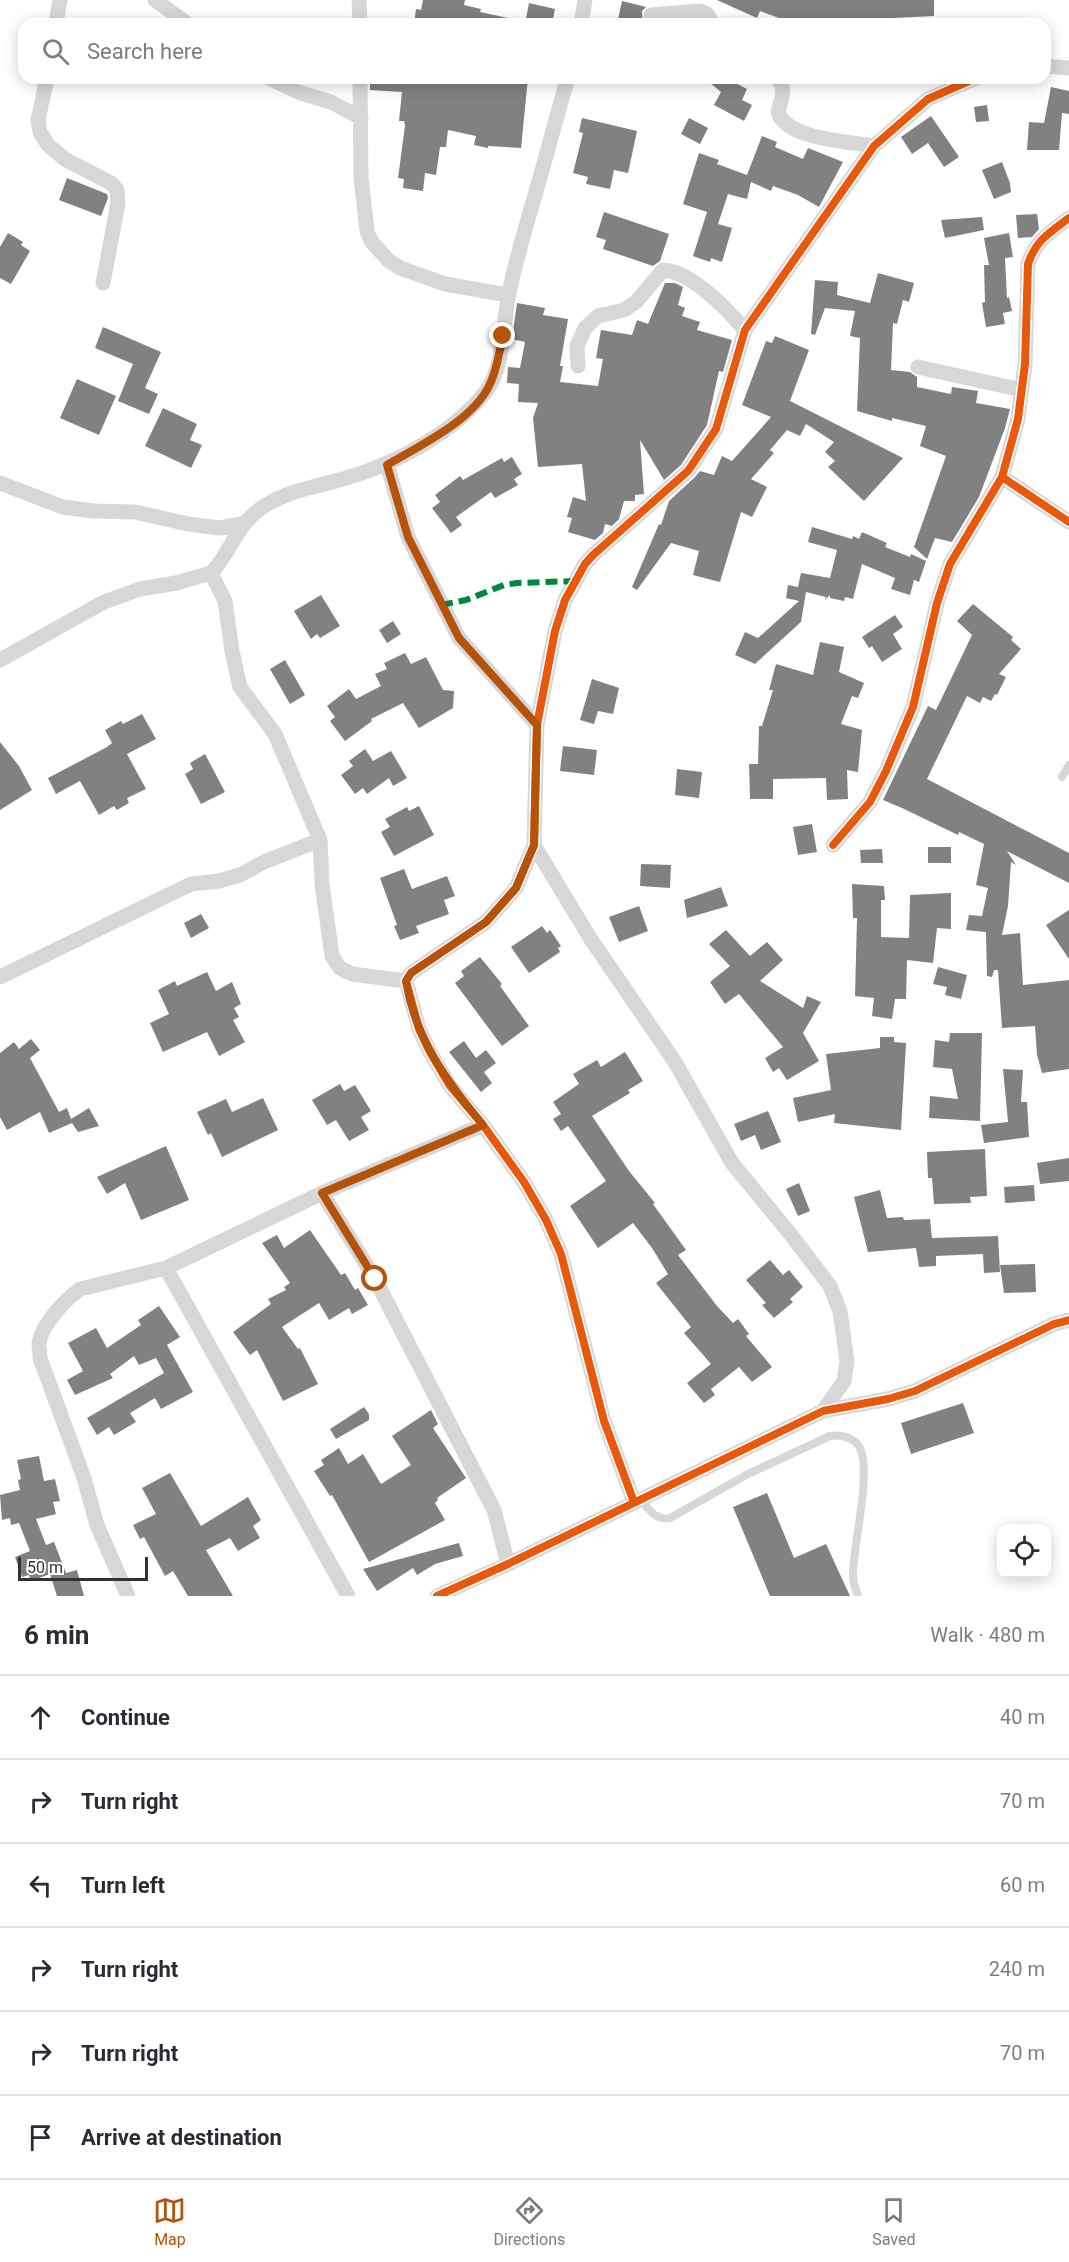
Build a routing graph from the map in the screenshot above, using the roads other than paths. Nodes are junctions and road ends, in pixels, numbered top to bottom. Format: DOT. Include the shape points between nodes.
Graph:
graph roads {
  1 [pos="60,0"];
  2 [pos="155,0"];
  3 [pos="359,0"];
  4 [pos="585,0"];
  5 [pos="651,15"];
  6 [pos="57,18"];
  7 [pos="180,18"];
  8 [pos="360,18"];
  9 [pos="582,18"];
  10 [pos="709,18"];
  11 [pos="1051,66"];
  12 [pos="1069,68"];
  13 [pos="46,84"];
  14 [pos="281,84"];
  15 [pos="360,84"];
  16 [pos="566,84"];
  17 [pos="782,84"];
  18 [pos="962,84"];
  19 [pos="361,118"];
  20 [pos="874,146"];
  21 [pos="1069,218"];
  22 [pos="103,283"];
  23 [pos="508,295"];
  24 [pos="745,330"];
  25 [pos="578,366"];
  26 [pos="918,367"];
  27 [pos="1022,390"];
  28 [pos="387,465"];
  29 [pos="1002,477"];
  30 [pos="0,483"];
  31 [pos="1069,522"];
  32 [pos="242,524"];
  33 [pos="211,573"];
  34 [pos="0,660"];
  35 [pos="537,725"];
  36 [pos="1069,765"];
  37 [pos="1062,777"];
  38 [pos="320,840"];
  39 [pos="534,845"];
  40 [pos="833,845"];
  41 [pos="0,977"];
  42 [pos="406,981"];
  43 [pos="483,1125"];
  44 [pos="322,1193"];
  45 [pos="166,1268"];
  46 [pos="1069,1320"];
  47 [pos="823,1411"];
  48 [pos="637,1500"];
  49 [pos="508,1564"];
  50 [pos="128,1596"];
  51 [pos="348,1596"];
  52 [pos="437,1596"];
  53 [pos="858,1596"];
  1 -- 6 [label="street"];
  2 -- 7 [label="street"];
  3 -- 8 [label="street"];
  4 -- 9 [label="street"];
  5 -- 10 [label="street" via="700,11"];
  11 -- 12 [label="street"];
  13 -- 22 [label="street" via="38,120 48,145 117,190"];
  14 -- 19 [label="street"];
  15 -- 19 [label="street"];
  16 -- 23 [label="street"];
  17 -- 20 [label="street" via="784,89 778,112 784,123 809,135"];
  18 -- 20 [label="street" via="928,99"];
  19 -- 23 [label="street" via="361,177 367,231 378,250 400,268 445,284"];
  20 -- 24 [label="street"];
  21 -- 27 [label="street" via="1042,238 1028,264"];
  23 -- 28 [label="street" via="496,369 489,388 452,425"];
  24 -- 25 [label="street" via="730,312 681,273 663,270 636,302 624,310 598,316 585,328 577,346"];
  24 -- 35 [label="street" via="716,429 688,471 593,555 575,581 555,631"];
  26 -- 27 [label="street"];
  27 -- 29 [label="street"];
  28 -- 32 [label="street" via="280,497"];
  28 -- 35 [label="street" via="408,537 459,638"];
  29 -- 31 [label="street"];
  29 -- 40 [label="street" via="950,564 913,707 886,771 870,802"];
  30 -- 32 [label="street" via="63,507 135,512 219,528"];
  32 -- 33 [label="street"];
  33 -- 34 [label="street" via="104,602"];
  33 -- 38 [label="street" via="225,601 240,687 275,734"];
  35 -- 39 [label="street"];
  36 -- 37 [label="lane"];
  38 -- 41 [label="street" via="240,875 191,884"];
  38 -- 42 [label="street" via="332,956 340,968 352,974"];
  39 -- 42 [label="street" via="516,888 486,922 411,973"];
  39 -- 47 [label="street" via="590,938 675,1062 732,1163 830,1286 840,1311 847,1361 844,1381"];
  42 -- 43 [label="street" via="429,1052 450,1086"];
  43 -- 44 [label="street"];
  43 -- 48 [label="street" via="524,1182 561,1254 604,1421"];
  44 -- 45 [label="street"];
  44 -- 49 [label="street" via="375,1279 494,1510"];
  45 -- 50 [label="street" via="80,1289 50,1320 39,1342 40,1358 97,1525"];
  45 -- 51 [label="street"];
  46 -- 47 [label="street" via="1054,1323 915,1391"];
  47 -- 48 [label="street"];
  48 -- 49 [label="street"];
  48 -- 53 [label="lane" via="655,1516 670,1518 748,1474 830,1436 851,1438 862,1454 863,1480 852,1577"];
  49 -- 52 [label="street"];
}
